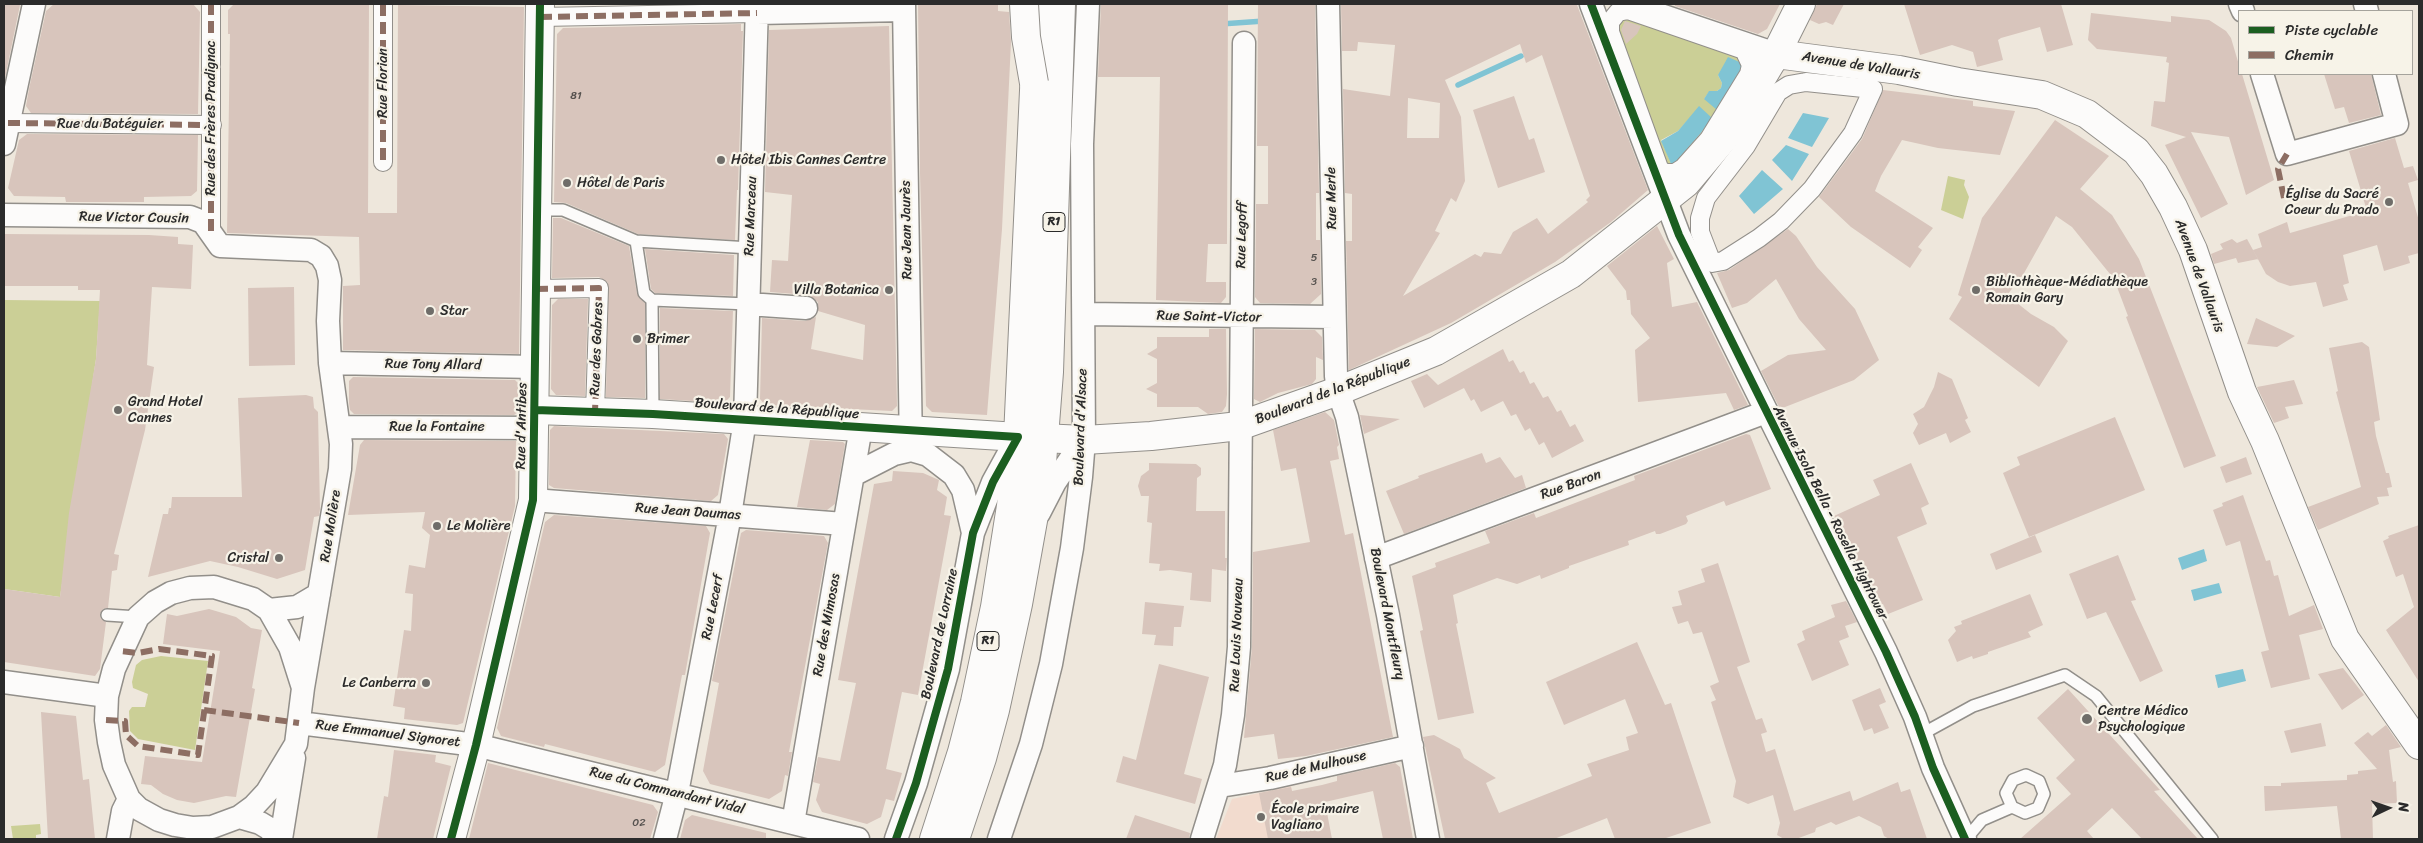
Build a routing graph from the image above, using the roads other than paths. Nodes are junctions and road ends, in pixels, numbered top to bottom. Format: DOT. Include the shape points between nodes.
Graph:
graph roads {
  1 [pos="34,4"];
  2 [pos="211,4"];
  3 [pos="383,4"];
  4 [pos="1024,4"];
  5 [pos="1038,4"];
  6 [pos="1061,4"];
  7 [pos="1088,4"];
  8 [pos="1328,4"];
  9 [pos="1591,4"];
  10 [pos="1628,4"];
  11 [pos="1801,4"];
  12 [pos="904,7"];
  13 [pos="757,8"];
  14 [pos="540,10"];
  15 [pos="1244,43"];
  16 [pos="1776,54"];
  17 [pos="2262,75"];
  18 [pos="2384,75"];
  19 [pos="1034,83"];
  20 [pos="1873,89"];
  21 [pos="212,124"];
  22 [pos="6,133"];
  23 [pos="383,162"];
  24 [pos="1659,168"];
  25 [pos="1664,202"];
  26 [pos="537,210"];
  27 [pos="4,215"];
  28 [pos="210,231"];
  29 [pos="636,241"];
  30 [pos="750,248"];
  31 [pos="536,289"];
  32 [pos="652,300"];
  33 [pos="748,304"];
  34 [pos="806,308"];
  35 [pos="1084,314"];
  36 [pos="1334,317"];
  37 [pos="1240,318"];
  38 [pos="330,363"];
  39 [pos="536,367"];
  40 [pos="1338,391"];
  41 [pos="595,412"];
  42 [pos="1766,412"];
  43 [pos="653,414"];
  44 [pos="535,419"];
  45 [pos="745,420"];
  46 [pos="1240,426"];
  47 [pos="339,427"];
  48 [pos="861,427"];
  49 [pos="1018,437"];
  50 [pos="910,440"];
  51 [pos="1045,440"];
  52 [pos="1084,440"];
  53 [pos="853,476"];
  54 [pos="533,500"];
  55 [pos="730,515"];
  56 [pos="844,524"];
  57 [pos="1031,530"];
  58 [pos="973,533"];
  59 [pos="1376,558"];
  60 [pos="319,594"];
  61 [pos="269,610"];
  62 [pos="107,614"];
  63 [pos="138,617"];
  64 [pos="4,682"];
  65 [pos="303,688"];
  66 [pos="107,696"];
  67 [pos="298,733"];
  68 [pos="1922,734"];
  69 [pos="476,745"];
  70 [pos="2419,745"];
  71 [pos="1412,746"];
  72 [pos="1220,786"];
  73 [pos="677,793"];
  74 [pos="128,799"];
  75 [pos="2012,807"];
  76 [pos="239,818"];
  77 [pos="793,823"];
  78 [pos="118,839"];
  79 [pos="276,839"];
  80 [pos="281,839"];
  81 [pos="452,839"];
  82 [pos="665,839"];
  83 [pos="858,839"];
  84 [pos="896,839"];
  85 [pos="934,839"];
  86 [pos="955,839"];
  87 [pos="999,839"];
  88 [pos="1202,839"];
  89 [pos="1428,839"];
  90 [pos="1965,839"];
  91 [pos="2212,839"];
  1 -- 22 [label="street"];
  2 -- 21 [label="street, Rue des Frères Pradignac"];
  3 -- 23 [label="street, Rue Florian"];
  4 -- 19 [label="main road, bridge"];
  5 -- 19 [label="main road, R1"];
  6 -- 51 [label="main road, R1" via="1050,372"];
  7 -- 35 [label="street, Boulevard d'Alsace" via="1082,144"];
  8 -- 36 [label="street, Rue Merle"];
  9 -- 25 [label="street, Avenue Isola Bella - Rosella Hightower"];
  10 -- 16 [label="street"];
  11 -- 16 [label="main road, Boulevard de la République"];
  12 -- 13 [label="street"];
  12 -- 50 [label="street, Rue Jean Jaurès"];
  13 -- 14 [label="street"];
  13 -- 30 [label="street, Rue Marceau"];
  14 -- 26 [label="main road, Rue d'Antibes"];
  15 -- 37 [label="street, Rue Legoff"];
  16 -- 25 [label="main road, Boulevard de la République" via="1730,131 1696,172"];
  16 -- 70 [label="main road, Avenue de Vallauris" via="1899,70 2042,95 2087,114 2136,151 2154,174 2193,250 2242,392 2345,639"];
  17 -- 18 [label="street" via="2286,154 2397,124"];
  19 -- 49 [label="main road, R1"];
  20 -- 20 [label="street" via="1853,133 1812,189 1759,238 1723,261 1712,263 1700,232 1702,207 1746,146 1778,92 1789,85 1806,82"];
  21 -- 22 [label="street, Rue du Batéguier"];
  21 -- 28 [label="street, Rue des Frères Pradignac"];
  24 -- 24 [label="street" via="1610,32 1610,22 1618,12 1637,12 1744,50 1751,65 1749,74 1709,138 1683,168 1669,174"];
  25 -- 40 [label="main road, Boulevard de la République" via="1571,274 1436,351"];
  25 -- 42 [label="street, Avenue Isola Bella - Rosella Hightower"];
  26 -- 29 [label="lane" via="563,210"];
  26 -- 31 [label="main road, Rue d'Antibes"];
  27 -- 28 [label="street, Rue Victor Cousin" via="190,217 203,222"];
  28 -- 38 [label="street, Rue Victor Cousin" via="220,246 311,250 321,256 330,280"];
  29 -- 30 [label="lane"];
  29 -- 32 [label="lane" via="644,293"];
  30 -- 33 [label="street, Rue Marceau"];
  31 -- 39 [label="main road, Rue d'Antibes"];
  31 -- 41 [label="street, Rue des Gabres" via="599,288"];
  32 -- 33 [label="lane"];
  32 -- 43 [label="lane"];
  33 -- 34 [label="street"];
  33 -- 45 [label="street, Rue Marceau"];
  35 -- 37 [label="street, Rue Saint-Victor"];
  35 -- 52 [label="street, Boulevard d'Alsace"];
  36 -- 37 [label="street, Rue Saint-Victor"];
  36 -- 40 [label="street, Rue Merle"];
  37 -- 46 [label="street, Rue Legoff"];
  38 -- 39 [label="street, Rue Tony Allard"];
  38 -- 47 [label="street, Rue Molière"];
  39 -- 44 [label="main road, Rue d'Antibes"];
  40 -- 46 [label="main road, Boulevard de la République"];
  40 -- 59 [label="street, Boulevard Montfleury" via="1347,417"];
  41 -- 43 [label="main road, Boulevard de la République"];
  41 -- 44 [label="main road, Boulevard de la République"];
  42 -- 59 [label="street, Rue Baron"];
  42 -- 68 [label="street, Avenue Isola Bella - Rosella Hightower" via="1886,652"];
  43 -- 45 [label="main road, Boulevard de la République"];
  44 -- 47 [label="street, Rue la Fontaine"];
  44 -- 54 [label="main road, Rue d'Antibes"];
  45 -- 48 [label="main road, Boulevard de la République"];
  45 -- 55 [label="street, Rue Lecerf"];
  46 -- 52 [label="main road, Boulevard de la République"];
  46 -- 72 [label="street, Rue Louis Nouveau" via="1239,655 1233,715"];
  47 -- 60 [label="street, Rue Molière" via="340,468"];
  48 -- 50 [label="main road, Boulevard de la République"];
  48 -- 53 [label="street, Rue des Mimosas"];
  49 -- 50 [label="main road, Boulevard de la République"];
  49 -- 51 [label="main road, Boulevard de la République"];
  49 -- 58 [label="street, Boulevard de Lorraine" via="994,482"];
  49 -- 85 [label="main road, R1" via="1001,573 986,650 962,752"];
  50 -- 53 [label="street"];
  50 -- 58 [label="street" via="954,475 966,499"];
  51 -- 52 [label="main road, Boulevard de la République"];
  51 -- 57 [label="main road"];
  52 -- 57 [label="street" via="1055,482"];
  52 -- 87 [label="street, Boulevard d'Alsace" via="1072,548 1052,664 1031,744"];
  53 -- 56 [label="street, Rue des Mimosas"];
  54 -- 55 [label="street, Rue Jean Daumas"];
  54 -- 69 [label="main road, Rue d'Antibes"];
  55 -- 56 [label="street, Rue Jean Daumas"];
  55 -- 73 [label="street, Rue Lecerf"];
  56 -- 77 [label="street, Rue des Mimosas"];
  57 -- 86 [label="main road, R1" via="995,710"];
  58 -- 84 [label="street, Boulevard de Lorraine" via="948,668 916,783"];
  59 -- 71 [label="street, Boulevard Montfleury"];
  60 -- 61 [label="street" via="297,607"];
  60 -- 65 [label="street, Rue Molière"];
  61 -- 63 [label="street" via="253,599 214,587 190,588 171,593"];
  61 -- 65 [label="street" via="290,647"];
  62 -- 63 [label="lane"];
  63 -- 66 [label="street" via="114,668"];
  64 -- 66 [label="street"];
  65 -- 67 [label="street, Rue Molière"];
  66 -- 74 [label="street" via="109,742 114,765"];
  67 -- 69 [label="street, Rue Emmanuel Signoret"];
  67 -- 76 [label="street" via="267,792"];
  67 -- 80 [label="street, Rue Molière"];
  68 -- 90 [label="street, Avenue Isola Bella - Rosella Hightower" via="1933,768"];
  68 -- 91 [label="lane" via="1973,706 2065,675 2096,696"];
  69 -- 73 [label="street, Rue du Commandant Vidal"];
  69 -- 81 [label="main road, Rue d'Antibes"];
  71 -- 72 [label="street, Rue de Mulhouse"];
  71 -- 89 [label="street, Boulevard Montfleury"];
  72 -- 88 [label="street, Rue Louis Nouveau"];
  73 -- 77 [label="street, Rue du Commandant Vidal"];
  73 -- 82 [label="street, Rue Lecerf"];
  74 -- 76 [label="street" via="139,809 175,825 212,827"];
  74 -- 78 [label="street"];
  75 -- 90 [label="lane" via="1982,820"];
  76 -- 79 [label="street" via="260,822"];
  77 -- 83 [label="street, Rue du Commandant Vidal"];
}
